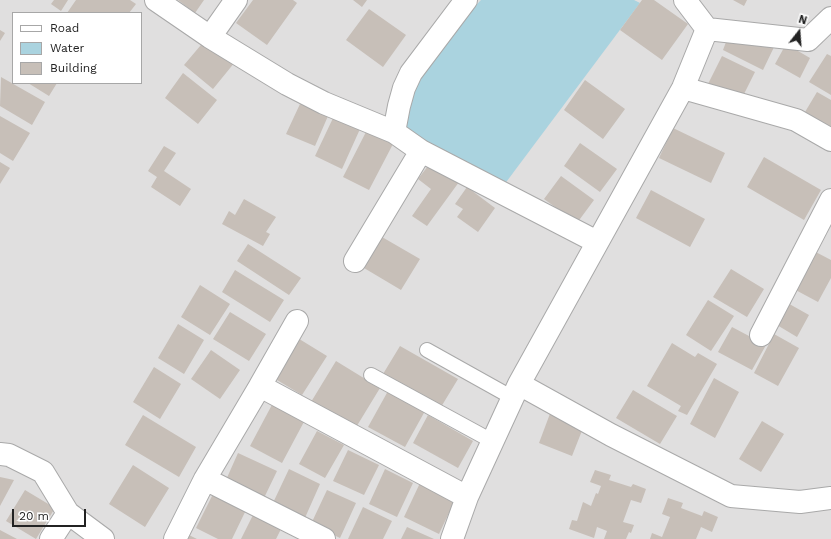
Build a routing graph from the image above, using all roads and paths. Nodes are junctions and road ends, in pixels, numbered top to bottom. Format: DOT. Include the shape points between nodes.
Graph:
graph roads {
  1 [pos="156,0"];
  2 [pos="236,0"];
  3 [pos="466,0"];
  4 [pos="685,0"];
  5 [pos="831,18"];
  6 [pos="707,28"];
  7 [pos="210,37"];
  8 [pos="683,88"];
  9 [pos="394,132"];
  10 [pos="831,140"];
  11 [pos="421,151"];
  12 [pos="831,200"];
  13 [pos="597,242"];
  14 [pos="356,262"];
  15 [pos="297,321"];
  16 [pos="761,335"];
  17 [pos="427,350"];
  18 [pos="371,375"];
  19 [pos="260,386"];
  20 [pos="516,391"];
  21 [pos="492,441"];
  22 [pos="0,454"];
  23 [pos="204,479"];
  24 [pos="467,497"];
  25 [pos="831,498"];
  26 [pos="68,513"];
  27 [pos="51,539"];
  28 [pos="103,539"];
  29 [pos="175,539"];
  30 [pos="324,539"];
  31 [pos="452,539"];
  1 -- 7 [label="street"];
  2 -- 7 [label="street"];
  3 -- 9 [label="street" via="411,73 404,88"];
  4 -- 6 [label="street"];
  5 -- 6 [label="street" via="808,40"];
  6 -- 8 [label="street"];
  7 -- 9 [label="street" via="287,84 324,103"];
  8 -- 10 [label="street" via="796,120"];
  8 -- 13 [label="street"];
  9 -- 11 [label="street"];
  11 -- 13 [label="street"];
  11 -- 14 [label="street"];
  12 -- 16 [label="street"];
  13 -- 20 [label="street"];
  15 -- 19 [label="street"];
  17 -- 20 [label="lane"];
  18 -- 21 [label="lane"];
  19 -- 23 [label="street"];
  19 -- 24 [label="street"];
  20 -- 21 [label="street"];
  20 -- 25 [label="street" via="611,435 731,496 800,502"];
  21 -- 24 [label="street"];
  22 -- 26 [label="street" via="9,455 43,472"];
  23 -- 29 [label="street"];
  23 -- 30 [label="street"];
  24 -- 31 [label="street"];
  26 -- 27 [label="street"];
  26 -- 28 [label="street"];
}
